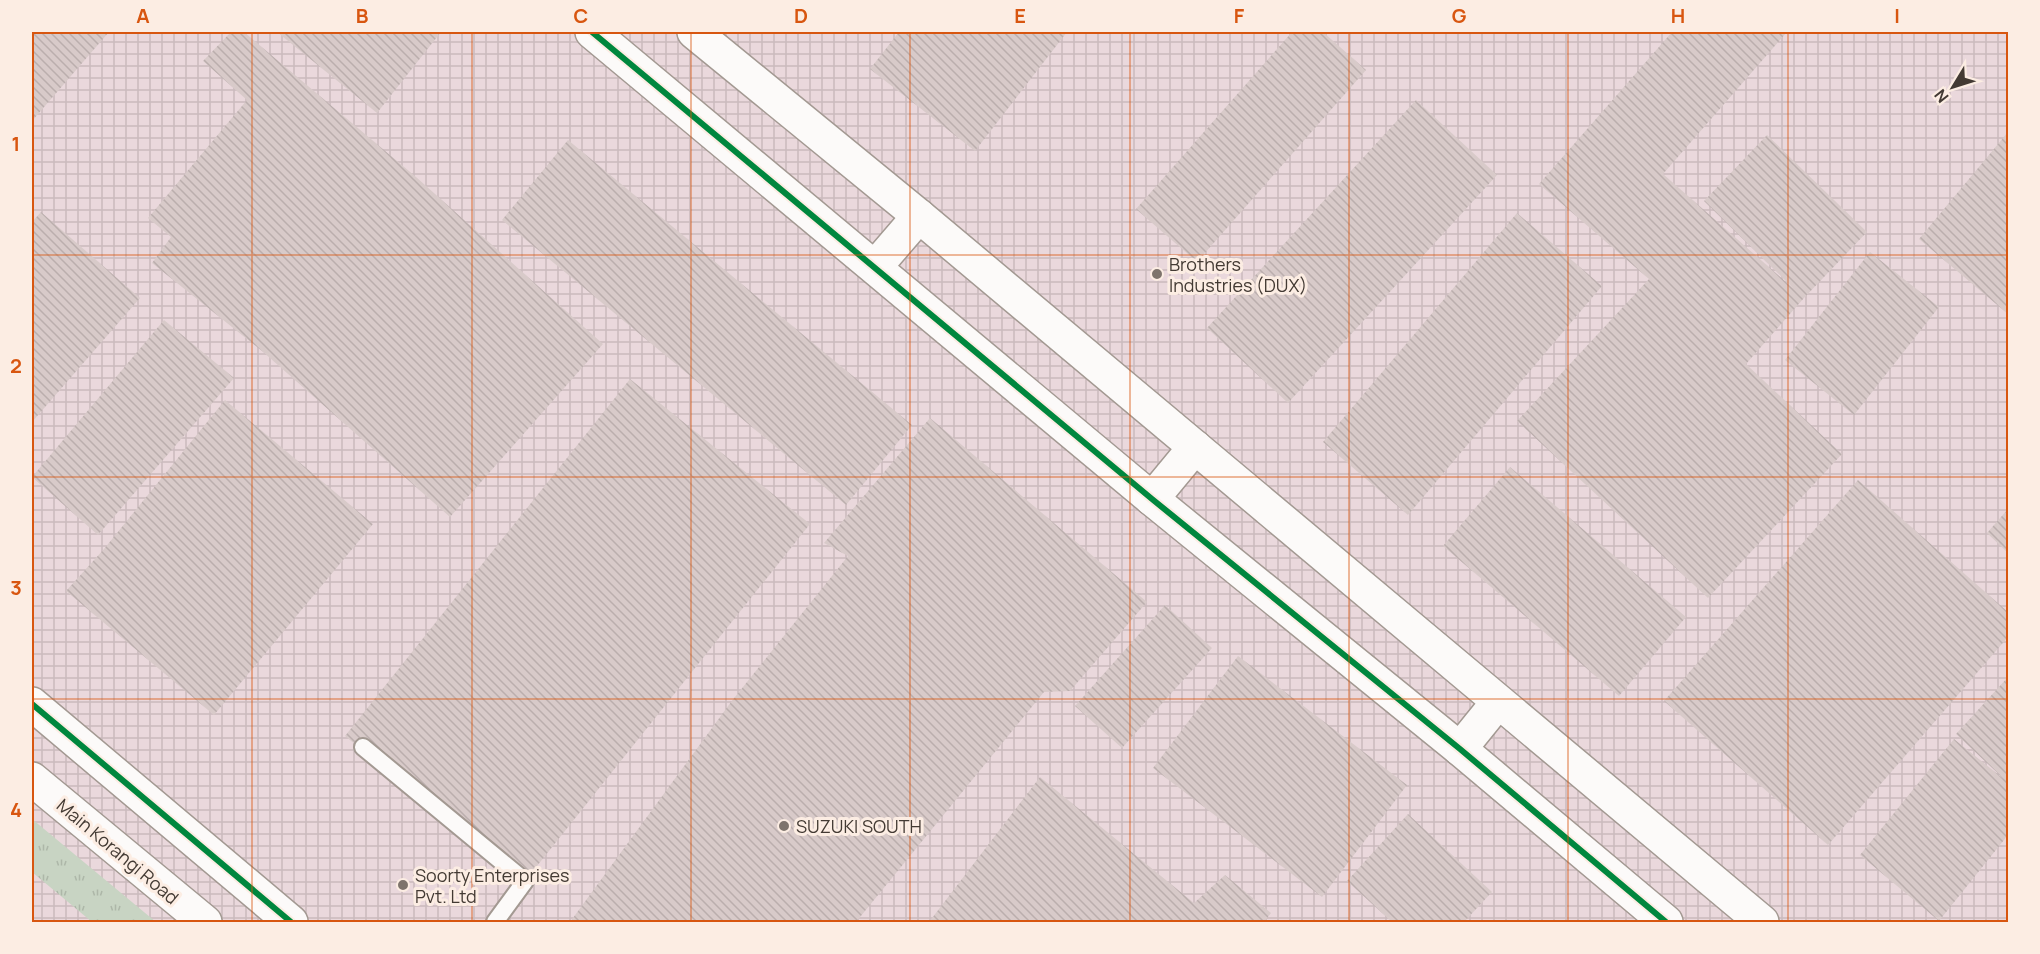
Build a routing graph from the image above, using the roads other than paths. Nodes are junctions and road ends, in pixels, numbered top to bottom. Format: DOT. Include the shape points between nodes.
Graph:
graph roads {
  1 [pos="592,32"];
  2 [pos="694,32"];
  3 [pos="919,216"];
  4 [pos="876,266"];
  5 [pos="1195,447"];
  6 [pos="1152,499"];
  7 [pos="1498,702"];
  8 [pos="32,704"];
  9 [pos="363,747"];
  10 [pos="1460,749"];
  11 [pos="32,779"];
  12 [pos="205,922"];
  13 [pos="291,922"];
  14 [pos="495,922"];
  15 [pos="1666,922"];
  16 [pos="1762,922"];
  1 -- 4 [label="street"];
  2 -- 3 [label="street"];
  3 -- 4 [label="street"];
  3 -- 5 [label="street"];
  4 -- 6 [label="street"];
  5 -- 6 [label="street"];
  5 -- 7 [label="street"];
  6 -- 10 [label="street"];
  7 -- 10 [label="street"];
  7 -- 16 [label="street"];
  8 -- 13 [label="street"];
  9 -- 14 [label="lane" via="525,881"];
  10 -- 15 [label="street"];
  11 -- 12 [label="street, Main Korangi Road"];
}
